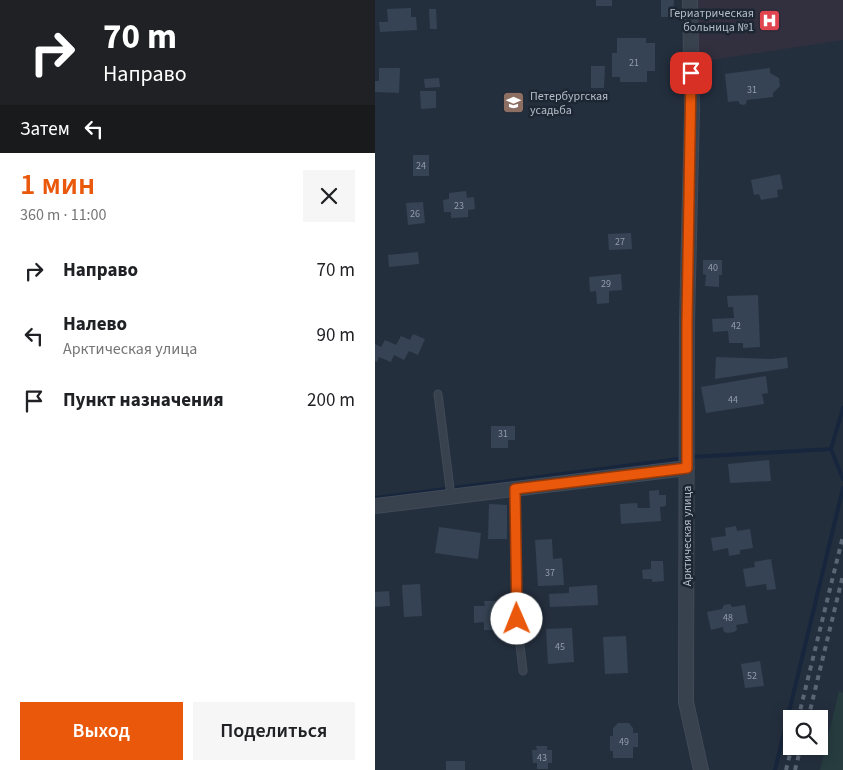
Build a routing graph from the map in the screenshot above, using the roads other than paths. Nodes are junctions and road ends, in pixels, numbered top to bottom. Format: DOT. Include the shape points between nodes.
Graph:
graph roads {
  1 [pos="690,0"];
  2 [pos="438,394"];
  3 [pos="687,468"];
  4 [pos="515,489"];
  5 [pos="451,496"];
  6 [pos="375,506"];
  7 [pos="523,671"];
  8 [pos="701,770"];
  1 -- 3 [label="street, Арктическая улица" via="692,110"];
  2 -- 5 [label="lane"];
  3 -- 4 [label="street"];
  3 -- 8 [label="street, Арктическая улица" via="687,702"];
  4 -- 5 [label="street"];
  4 -- 7 [label="lane" via="517,619"];
  5 -- 6 [label="street"];
}
